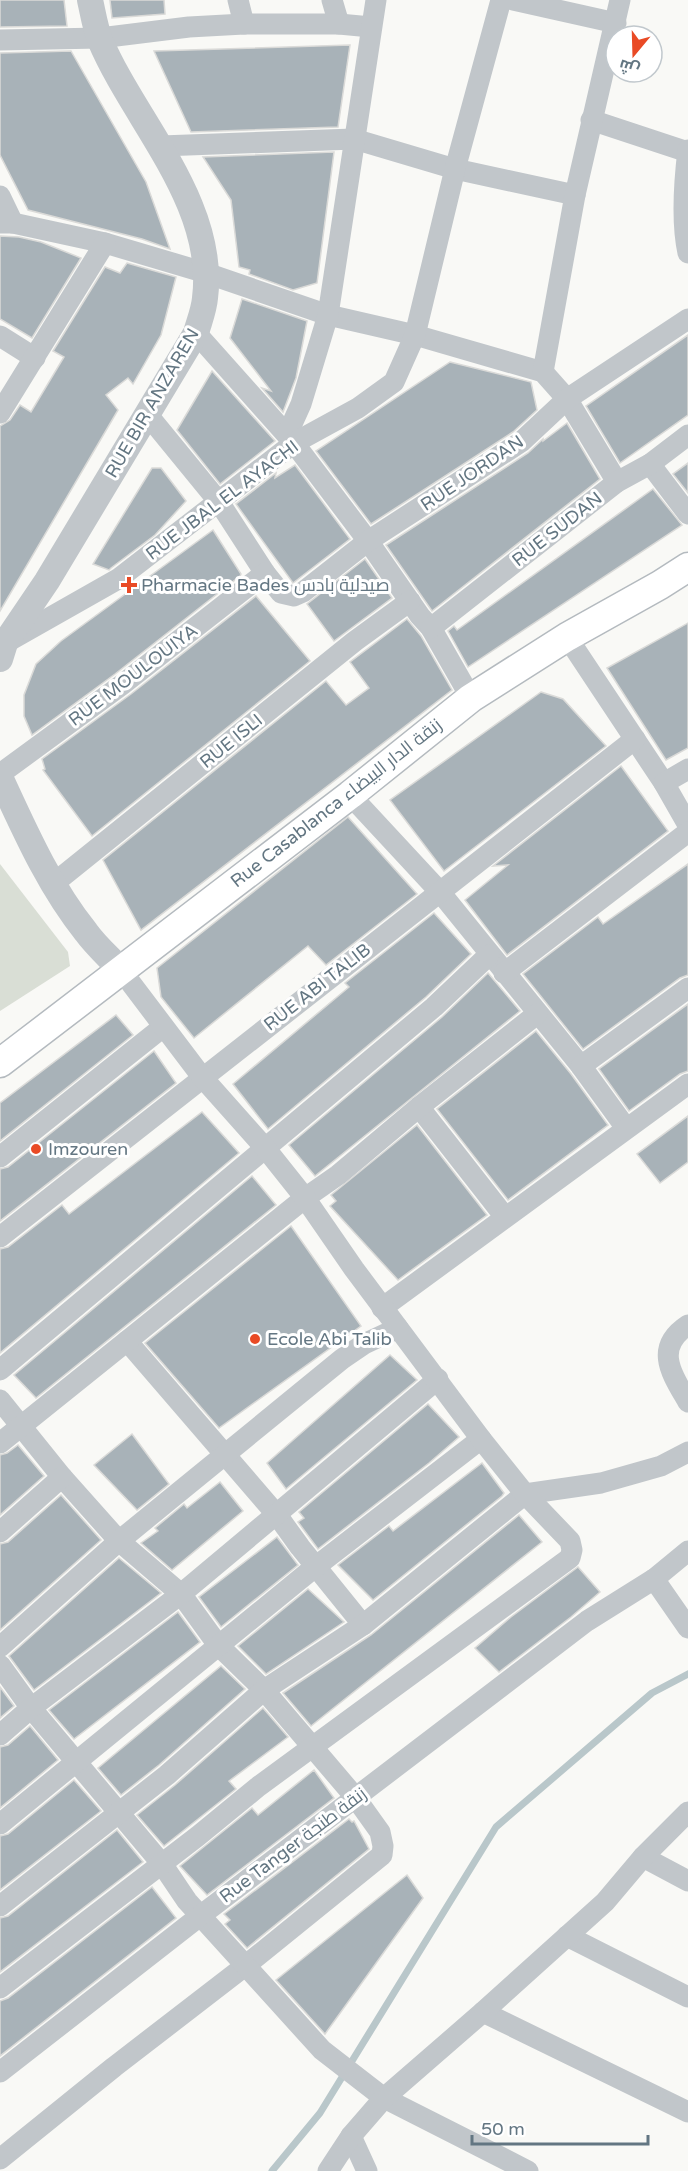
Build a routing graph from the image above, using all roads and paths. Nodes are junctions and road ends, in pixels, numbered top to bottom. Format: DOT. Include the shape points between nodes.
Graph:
graph roads {
  1 [pos="90,0"];
  2 [pos="238,0"];
  3 [pos="332,0"];
  4 [pos="376,0"];
  5 [pos="501,0"];
  6 [pos="513,0"];
  7 [pos="620,0"];
  8 [pos="616,23"];
  9 [pos="244,24"];
  10 [pos="339,24"];
  11 [pos="371,27"];
  12 [pos="99,38"];
  13 [pos="0,40"];
  14 [pos="591,120"];
  15 [pos="354,139"];
  16 [pos="161,146"];
  17 [pos="688,151"];
  18 [pos="455,169"];
  19 [pos="575,195"];
  20 [pos="0,196"];
  21 [pos="7,223"];
  22 [pos="105,243"];
  23 [pos="688,253"];
  24 [pos="206,273"];
  25 [pos="328,315"];
  26 [pos="688,319"];
  27 [pos="196,333"];
  28 [pos="415,335"];
  29 [pos="0,336"];
  30 [pos="36,358"];
  31 [pos="543,372"];
  32 [pos="567,399"];
  33 [pos="0,413"];
  34 [pos="147,414"];
  35 [pos="688,435"];
  36 [pos="290,439"];
  37 [pos="650,464"];
  38 [pos="617,482"];
  39 [pos="219,502"];
  40 [pos="688,514"];
  41 [pos="368,541"];
  42 [pos="688,567"];
  43 [pos="265,573"];
  44 [pos="410,601"];
  45 [pos="431,628"];
  46 [pos="567,637"];
  47 [pos="2,647"];
  48 [pos="471,698"];
  49 [pos="635,739"];
  50 [pos="688,769"];
  51 [pos="0,776"];
  52 [pos="664,783"];
  53 [pos="350,795"];
  54 [pos="688,825"];
  55 [pos="688,832"];
  56 [pos="53,884"];
  57 [pos="440,892"];
  58 [pos="489,955"];
  59 [pos="121,970"];
  60 [pos="504,973"];
  61 [pos="688,988"];
  62 [pos="537,1014"];
  63 [pos="163,1027"];
  64 [pos="5,1053"];
  65 [pos="581,1066"];
  66 [pos="202,1077"];
  67 [pos="688,1084"];
  68 [pos="419,1107"];
  69 [pos="626,1128"];
  70 [pos="266,1149"];
  71 [pos="0,1156"];
  72 [pos="305,1198"];
  73 [pos="505,1217"];
  74 [pos="0,1237"];
  75 [pos="382,1308"];
  76 [pos="688,1325"];
  77 [pos="398,1328"];
  78 [pos="127,1341"];
  79 [pos="0,1370"];
  80 [pos="438,1379"];
  81 [pos="0,1400"];
  82 [pos="688,1402"];
  83 [pos="21,1426"];
  84 [pos="481,1439"];
  85 [pos="0,1443"];
  86 [pos="688,1452"];
  87 [pos="225,1455"];
  88 [pos="62,1477"];
  89 [pos="525,1494"];
  90 [pos="276,1515"];
  91 [pos="0,1532"];
  92 [pos="119,1541"];
  93 [pos="688,1551"];
  94 [pos="316,1566"];
  95 [pos="654,1579"];
  96 [pos="181,1594"];
  97 [pos="363,1624"];
  98 [pos="688,1628"];
  99 [pos="218,1645"];
  100 [pos="0,1647"];
  101 [pos="0,1665"];
  102 [pos="264,1690"];
  103 [pos="31,1708"];
  104 [pos="0,1735"];
  105 [pos="311,1747"];
  106 [pos="75,1762"];
  107 [pos="355,1797"];
  108 [pos="120,1812"];
  109 [pos="688,1812"];
  110 [pos="0,1824"];
  111 [pos="643,1857"];
  112 [pos="162,1864"];
  113 [pos="688,1881"];
  114 [pos="0,1906"];
  115 [pos="200,1916"];
  116 [pos="567,1936"];
  117 [pos="245,1966"];
  118 [pos="0,1988"];
  119 [pos="688,1997"];
  120 [pos="483,2012"];
  121 [pos="0,2072"];
  122 [pos="384,2098"];
  123 [pos="686,2106"];
  124 [pos="351,2136"];
  125 [pos="0,2160"];
  126 [pos="328,2171"];
  127 [pos="367,2171"];
  128 [pos="528,2171"];
  1 -- 12 [label="street, RUE BIR ANZAREN"];
  2 -- 9 [label="street"];
  3 -- 10 [label="street"];
  4 -- 11 [label="street"];
  5 -- 18 [label="street, RUE JBAL EL AYACHI"];
  6 -- 8 [label="street"];
  7 -- 8 [label="street"];
  8 -- 14 [label="street"];
  9 -- 10 [label="street"];
  9 -- 12 [label="street"];
  10 -- 11 [label="street"];
  11 -- 15 [label="street"];
  12 -- 13 [label="street"];
  12 -- 16 [label="street, RUE BIR ANZAREN"];
  14 -- 17 [label="street"];
  14 -- 19 [label="street"];
  15 -- 16 [label="street"];
  15 -- 18 [label="street"];
  15 -- 25 [label="street"];
  16 -- 24 [label="street, RUE BIR ANZAREN" via="191,210"];
  17 -- 23 [label="street"];
  18 -- 19 [label="street"];
  18 -- 28 [label="street, RUE JBAL EL AYACHI"];
  19 -- 31 [label="street"];
  20 -- 21 [label="street"];
  21 -- 22 [label="street"];
  22 -- 24 [label="street"];
  22 -- 30 [label="street"];
  24 -- 25 [label="street"];
  24 -- 27 [label="street, RUE BIR ANZAREN" via="205,299"];
  25 -- 28 [label="street"];
  25 -- 36 [label="street"];
  26 -- 32 [label="street, RUE JORDAN"];
  27 -- 34 [label="street, RUE BIR ANZAREN"];
  27 -- 36 [label="street"];
  28 -- 31 [label="street"];
  28 -- 36 [label="street, RUE JBAL EL AYACHI" via="394,382 358,408"];
  29 -- 30 [label="street"];
  30 -- 33 [label="street"];
  31 -- 32 [label="street"];
  32 -- 38 [label="street"];
  32 -- 41 [label="street, RUE JORDAN" via="521,442"];
  34 -- 39 [label="street"];
  34 -- 47 [label="street, RUE BIR ANZAREN" via="47,581"];
  35 -- 37 [label="street, RUE SUDAN"];
  36 -- 39 [label="street, RUE JBAL EL AYACHI"];
  36 -- 41 [label="street"];
  37 -- 38 [label="street, RUE SUDAN"];
  37 -- 40 [label="street"];
  38 -- 45 [label="street, RUE SUDAN"];
  39 -- 43 [label="street"];
  39 -- 47 [label="street, RUE JBAL EL AYACHI" via="118,579"];
  41 -- 43 [label="street, RUE JORDAN" via="294,596 281,593"];
  41 -- 44 [label="street"];
  42 -- 46 [label="main road, Rue Casablanca زنقة الدار البيضاء"];
  43 -- 51 [label="street, RUE MOULOUIYA"];
  44 -- 45 [label="street"];
  44 -- 56 [label="street, RUE ISLI"];
  45 -- 48 [label="street"];
  46 -- 48 [label="main road, Rue Casablanca زنقة الدار البيضاء"];
  46 -- 49 [label="street"];
  48 -- 53 [label="main road, Rue Casablanca زنقة الدار البيضاء"];
  49 -- 52 [label="street"];
  49 -- 57 [label="street, RUE ABI TALIB"];
  50 -- 52 [label="street"];
  51 -- 56 [label="street"];
  52 -- 54 [label="street"];
  53 -- 57 [label="street"];
  53 -- 59 [label="main road, Rue Casablanca زنقة الدار البيضاء"];
  55 -- 60 [label="street"];
  56 -- 59 [label="street" via="86,933"];
  57 -- 58 [label="street"];
  57 -- 66 [label="street, RUE ABI TALIB"];
  58 -- 60 [label="street"];
  58 -- 70 [label="street" via="434,1007"];
  59 -- 63 [label="street"];
  59 -- 64 [label="main road, Rue Casablanca زنقة الدار البيضاء"];
  60 -- 62 [label="street"];
  61 -- 65 [label="street"];
  62 -- 65 [label="street"];
  62 -- 68 [label="street"];
  63 -- 66 [label="street"];
  63 -- 71 [label="street"];
  65 -- 69 [label="street"];
  66 -- 70 [label="street"];
  66 -- 74 [label="street, RUE ABI TALIB"];
  67 -- 69 [label="street"];
  68 -- 72 [label="street"];
  68 -- 73 [label="street"];
  69 -- 73 [label="street"];
  70 -- 72 [label="street"];
  70 -- 79 [label="street"];
  72 -- 75 [label="street"];
  72 -- 78 [label="street"];
  73 -- 75 [label="street"];
  75 -- 77 [label="street"];
  76 -- 82 [label="street" via="669,1344 667,1357 670,1371"];
  77 -- 80 [label="street"];
  77 -- 87 [label="street" via="342,1359"];
  78 -- 83 [label="street"];
  78 -- 87 [label="street"];
  80 -- 84 [label="street"];
  80 -- 90 [label="street"];
  81 -- 83 [label="street"];
  83 -- 85 [label="street"];
  83 -- 88 [label="street"];
  84 -- 89 [label="street"];
  84 -- 94 [label="street"];
  86 -- 89 [label="street" via="661,1466 601,1484"];
  87 -- 90 [label="street"];
  87 -- 92 [label="street"];
  88 -- 91 [label="street"];
  88 -- 92 [label="street"];
  89 -- 97 [label="street"];
  89 -- 105 [label="street" via="570,1541 570,1558"];
  90 -- 94 [label="street"];
  90 -- 96 [label="street"];
  92 -- 96 [label="street"];
  92 -- 100 [label="street"];
  93 -- 95 [label="street, Rue Tanger زنقة طنجة"];
  94 -- 97 [label="street"];
  94 -- 99 [label="street"];
  95 -- 98 [label="street"];
  95 -- 107 [label="street, Rue Tanger زنقة طنجة" via="587,1621"];
  96 -- 99 [label="street"];
  96 -- 103 [label="street"];
  97 -- 102 [label="street"];
  99 -- 102 [label="street"];
  99 -- 106 [label="street"];
  101 -- 103 [label="street"];
  102 -- 105 [label="street"];
  102 -- 108 [label="street"];
  103 -- 104 [label="street"];
  103 -- 106 [label="street"];
  105 -- 107 [label="street"];
  105 -- 112 [label="street"];
  106 -- 108 [label="street"];
  106 -- 110 [label="street"];
  107 -- 115 [label="street, Rue Tanger زنقة طنجة"];
  107 -- 117 [label="street" via="380,1832 382,1855"];
  108 -- 112 [label="street"];
  108 -- 114 [label="street"];
  109 -- 111 [label="street"];
  111 -- 113 [label="street"];
  111 -- 116 [label="street" via="605,1902"];
  112 -- 115 [label="street"];
  112 -- 118 [label="street"];
  115 -- 117 [label="street"];
  115 -- 121 [label="street, Rue Tanger زنقة طنجة"];
  116 -- 119 [label="street"];
  116 -- 120 [label="street"];
  117 -- 122 [label="street" via="322,2050"];
  117 -- 125 [label="street"];
  120 -- 122 [label="street"];
  120 -- 123 [label="street"];
  122 -- 124 [label="street"];
  122 -- 128 [label="street"];
  124 -- 126 [label="street"];
  124 -- 127 [label="street"];
}
